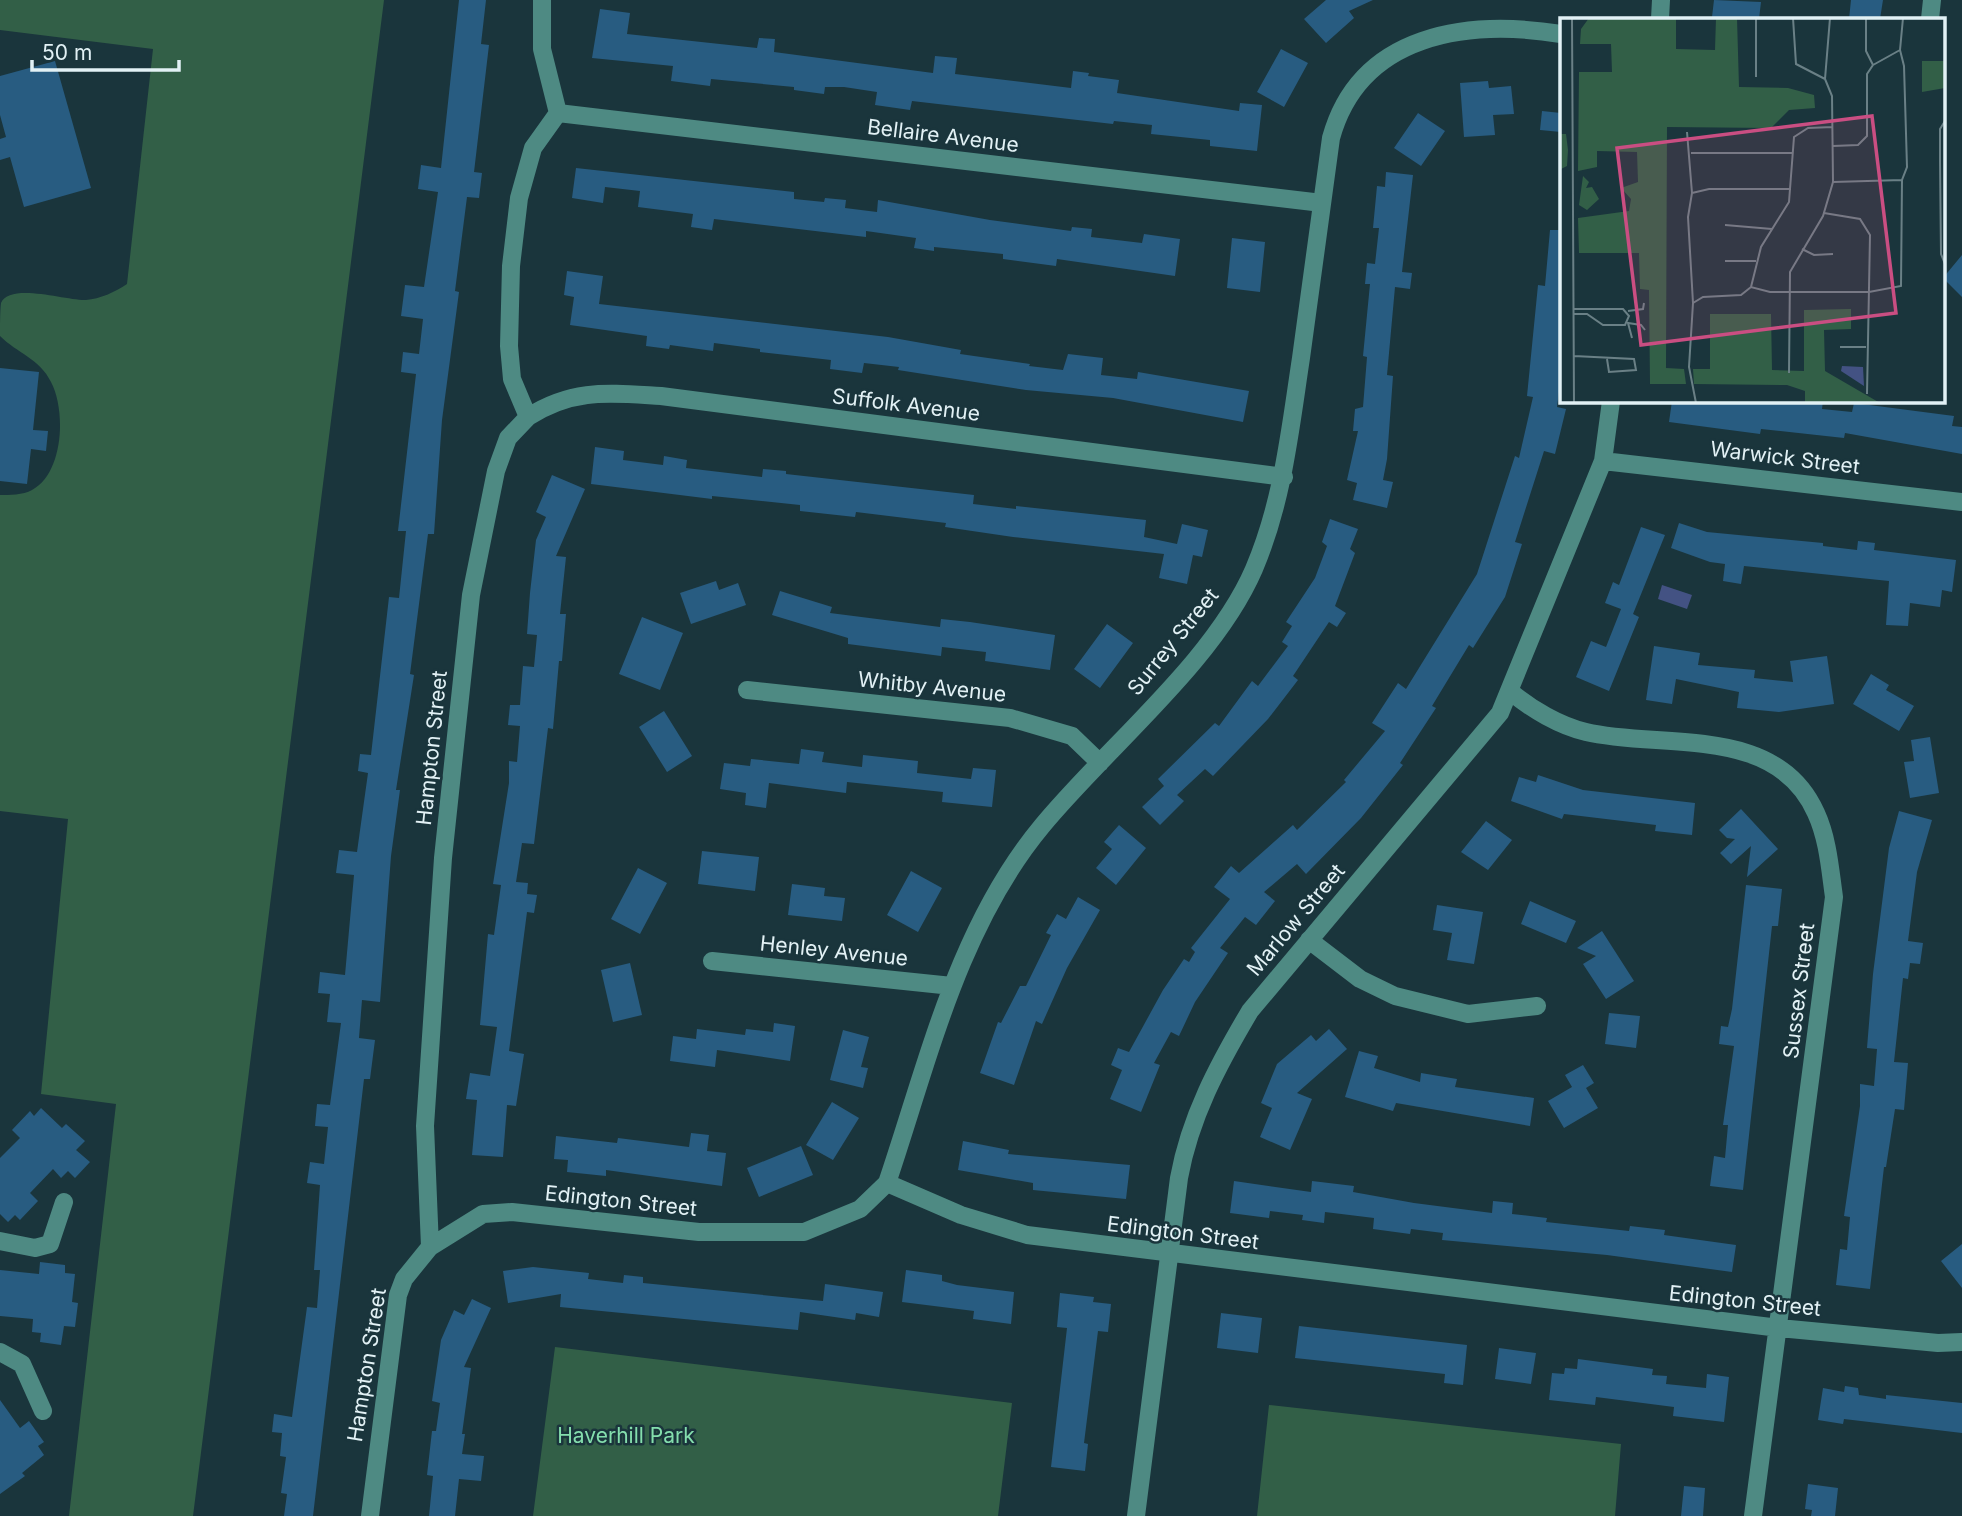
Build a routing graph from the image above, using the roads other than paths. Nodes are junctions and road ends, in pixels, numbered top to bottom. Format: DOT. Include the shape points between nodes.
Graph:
graph roads {
  1 [pos="542,0"];
  2 [pos="1661,0"];
  3 [pos="1932,0"];
  4 [pos="1660,18"];
  5 [pos="1930,18"];
  6 [pos="1560,34"];
  7 [pos="558,114"];
  8 [pos="1322,203"];
  9 [pos="1611,402"];
  10 [pos="528,417"];
  11 [pos="1602,460"];
  12 [pos="1284,477"];
  13 [pos="1962,502"];
  14 [pos="747,690"];
  15 [pos="1511,692"];
  16 [pos="1100,763"];
  17 [pos="1310,940"];
  18 [pos="712,961"];
  19 [pos="952,986"];
  20 [pos="1536,1006"];
  21 [pos="887,1183"];
  22 [pos="64,1202"];
  23 [pos="0,1241"];
  24 [pos="430,1247"];
  25 [pos="1169,1255"];
  26 [pos="1779,1328"];
  27 [pos="1962,1342"];
  28 [pos="0,1352"];
  29 [pos="43,1411"];
  30 [pos="370,1516"];
  31 [pos="1136,1516"];
  32 [pos="1753,1516"];
  1 -- 7 [label="street" via="542,50"];
  2 -- 4 [label="street"];
  3 -- 5 [label="street"];
  6 -- 8 [label="street, Surrey Street" via="1466,29 1404,47 1382,62 1355,85 1339,112"];
  7 -- 8 [label="street, Bellaire Avenue"];
  7 -- 10 [label="street" via="533,148 519,198 510,266 512,379"];
  8 -- 12 [label="street, Surrey Street"];
  9 -- 11 [label="street, Marlow Street"];
  10 -- 12 [label="street, Suffolk Avenue" via="551,402 576,395 648,396"];
  10 -- 24 [label="street, Hampton Street" via="508,438 496,471 471,594 443,859 425,1126"];
  11 -- 13 [label="street, Warwick Street"];
  11 -- 15 [label="street, Marlow Street"];
  12 -- 16 [label="street, Surrey Street" via="1253,571 1231,612"];
  14 -- 16 [label="street, Whitby Avenue" via="1010,718 1072,736"];
  15 -- 17 [label="street, Marlow Street" via="1500,713"];
  15 -- 26 [label="street, Sussex Street" via="1528,707 1585,732 1717,745 1751,753 1798,786 1816,813 1828,851 1834,897"];
  16 -- 19 [label="street, Surrey Street" via="1027,848 990,907"];
  17 -- 20 [label="street" via="1360,979 1395,996 1468,1014"];
  17 -- 25 [label="street, Marlow Street" via="1250,1012 1199,1106 1185,1147"];
  18 -- 19 [label="street, Henley Avenue"];
  19 -- 21 [label="street, Surrey Street"];
  21 -- 24 [label="street, Edington Street" via="860,1209 804,1232 699,1232 512,1212 483,1214"];
  21 -- 25 [label="street, Edington Street" via="961,1215 1027,1235"];
  22 -- 23 [label="street" via="50,1244 35,1248"];
  24 -- 30 [label="street, Hampton Street" via="404,1279 398,1295"];
  25 -- 26 [label="street, Edington Street"];
  25 -- 31 [label="street, Marlow Street"];
  26 -- 27 [label="street, Edington Street"];
  26 -- 32 [label="street, Sussex Street"];
  28 -- 29 [label="street" via="22,1364"];
}
